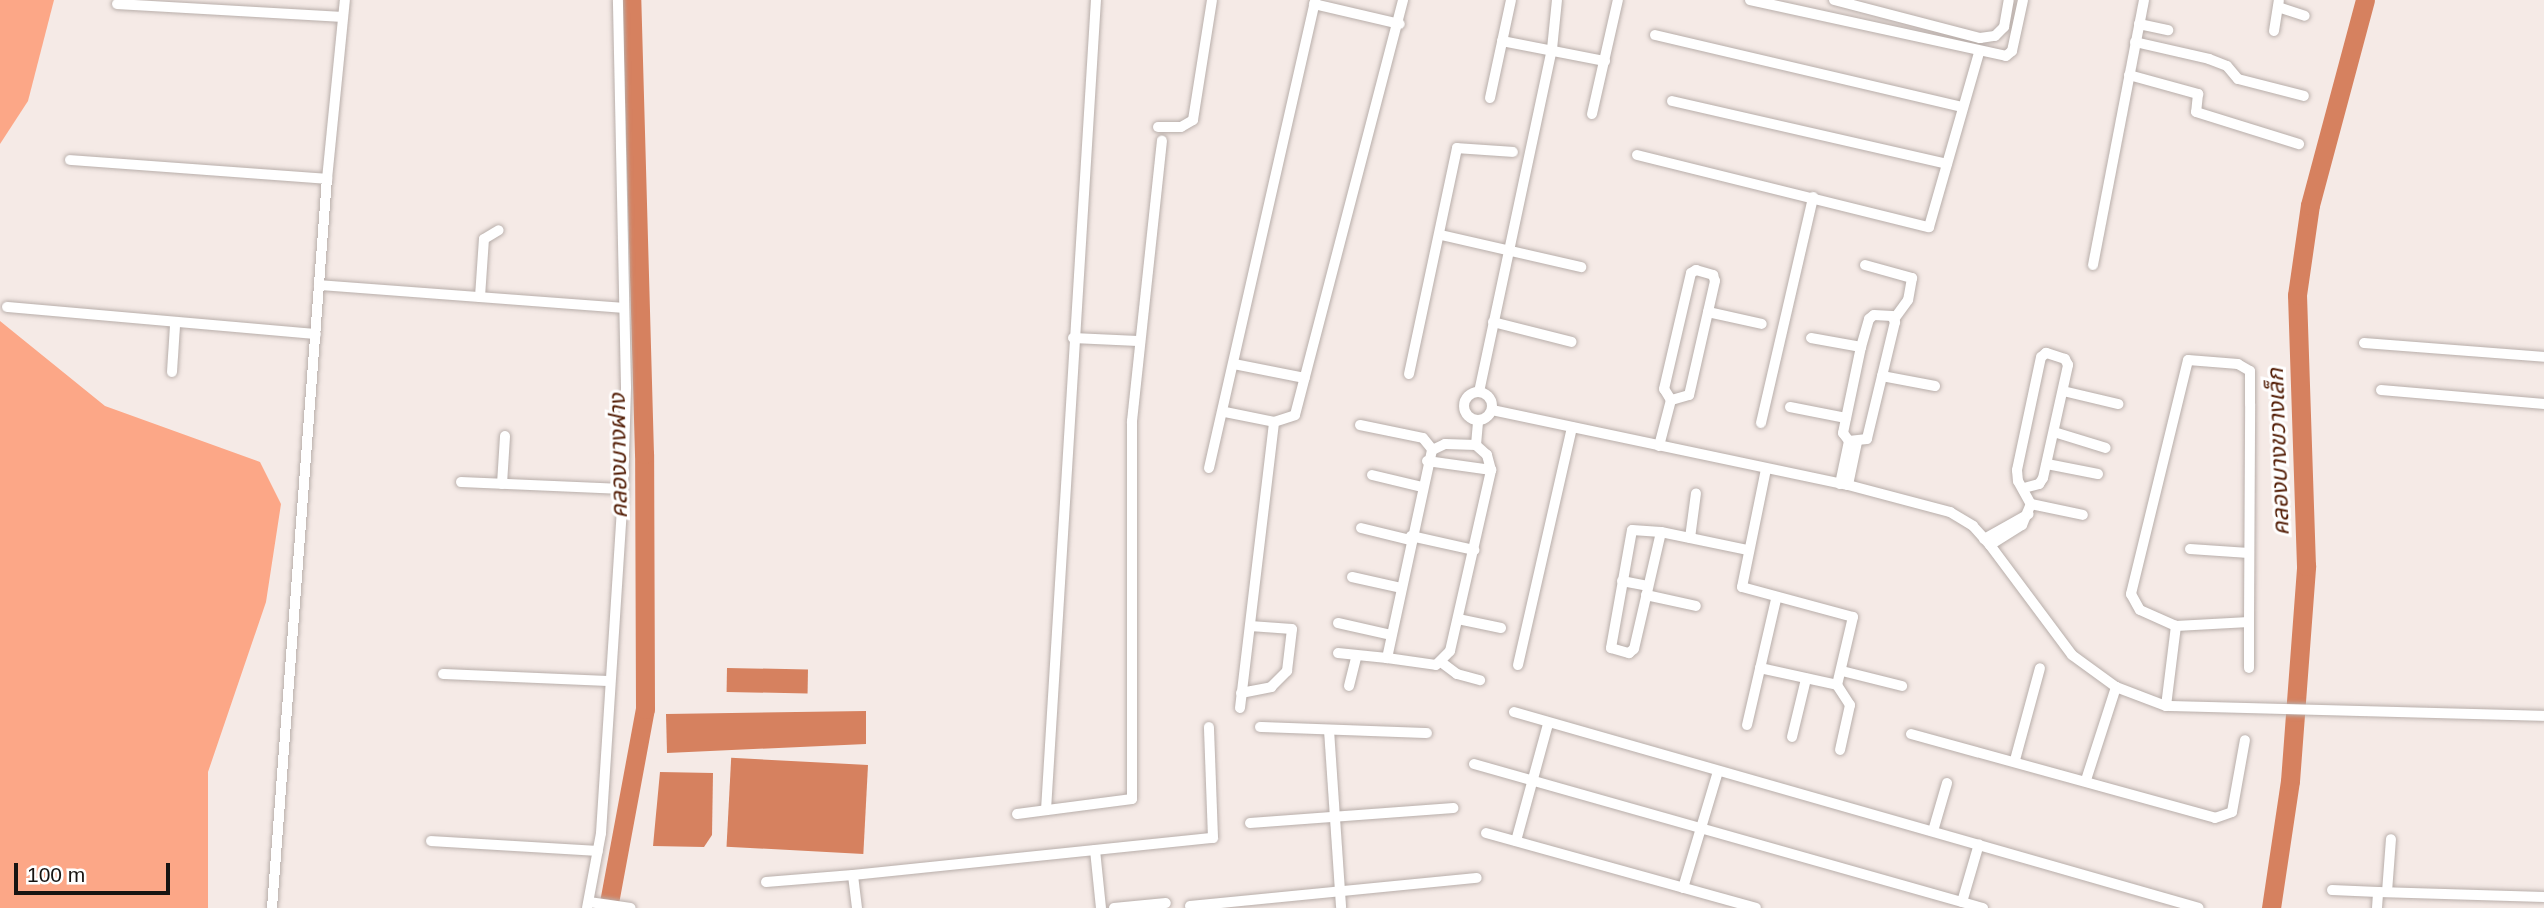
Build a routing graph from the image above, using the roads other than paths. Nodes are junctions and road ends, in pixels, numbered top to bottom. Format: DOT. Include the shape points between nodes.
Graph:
graph roads {
  1 [pos="345,0"];
  2 [pos="618,0"];
  3 [pos="1096,0"];
  4 [pos="1212,0"];
  5 [pos="1403,0"];
  6 [pos="1511,0"];
  7 [pos="1557,0"];
  8 [pos="1618,0"];
  9 [pos="1750,0"];
  10 [pos="1838,0"];
  11 [pos="2009,0"];
  12 [pos="2023,0"];
  13 [pos="2144,0"];
  14 [pos="1315,2"];
  15 [pos="117,4"];
  16 [pos="2278,4"];
  17 [pos="2305,16"];
  18 [pos="344,17"];
  19 [pos="1400,24"];
  20 [pos="2139,24"];
  21 [pos="2168,30"];
  22 [pos="2274,31"];
  23 [pos="1655,35"];
  24 [pos="1502,41"];
  25 [pos="2136,42"];
  26 [pos="1552,49"];
  27 [pos="1979,52"];
  28 [pos="1605,61"];
  29 [pos="2129,75"];
  30 [pos="2304,96"];
  31 [pos="1490,98"];
  32 [pos="1672,101"];
  33 [pos="1964,107"];
  34 [pos="1592,114"];
  35 [pos="1158,127"];
  36 [pos="1162,141"];
  37 [pos="2299,144"];
  38 [pos="1513,152"];
  39 [pos="1637,155"];
  40 [pos="70,160"];
  41 [pos="1947,164"];
  42 [pos="327,179"];
  43 [pos="1813,197"];
  44 [pos="499,230"];
  45 [pos="1441,235"];
  46 [pos="1509,251"];
  47 [pos="1865,265"];
  48 [pos="2093,265"];
  49 [pos="1581,267"];
  50 [pos="319,285"];
  51 [pos="481,296"];
  52 [pos="7,307"];
  53 [pos="624,308"];
  54 [pos="1708,312"];
  55 [pos="1895,318"];
  56 [pos="1493,323"];
  57 [pos="1762,324"];
  58 [pos="175,325"];
  59 [pos="316,334"];
  60 [pos="1073,338"];
  61 [pos="1811,338"];
  62 [pos="1138,341"];
  63 [pos="1572,342"];
  64 [pos="2364,343"];
  65 [pos="1861,346"];
  66 [pos="2497,355"];
  67 [pos="2544,357"];
  68 [pos="1234,364"];
  69 [pos="2496,369"];
  70 [pos="172,372"];
  71 [pos="1409,374"];
  72 [pos="1882,376"];
  73 [pos="1305,378"];
  74 [pos="1935,386"];
  75 [pos="2381,390"];
  76 [pos="2063,391"];
  77 [pos="1479,392"];
  78 [pos="1671,400"];
  79 [pos="2118,404"];
  80 [pos="2544,404"];
  81 [pos="1790,407"];
  82 [pos="1492,410"];
  83 [pos="1226,412"];
  84 [pos="1846,418"];
  85 [pos="1478,420"];
  86 [pos="1274,422"];
  87 [pos="1761,423"];
  88 [pos="1360,425"];
  89 [pos="1572,427"];
  90 [pos="2054,432"];
  91 [pos="505,436"];
  92 [pos="1853,442"];
  93 [pos="1476,444"];
  94 [pos="1659,446"];
  95 [pos="2106,448"];
  96 [pos="1432,449"];
  97 [pos="1427,461"];
  98 [pos="2047,464"];
  99 [pos="1209,468"];
  100 [pos="1491,470"];
  101 [pos="1766,470"];
  102 [pos="2098,474"];
  103 [pos="1371,475"];
  104 [pos="461,482"];
  105 [pos="502,484"];
  106 [pos="1844,485"];
  107 [pos="1422,487"];
  108 [pos="2024,488"];
  109 [pos="623,489"];
  110 [pos="1696,493"];
  111 [pos="2030,509"];
  112 [pos="2083,515"];
  113 [pos="1360,528"];
  114 [pos="1661,532"];
  115 [pos="1411,538"];
  116 [pos="1690,538"];
  117 [pos="1987,542"];
  118 [pos="2190,549"];
  119 [pos="1474,550"];
  120 [pos="1748,550"];
  121 [pos="2249,553"];
  122 [pos="1352,578"];
  123 [pos="1622,582"];
  124 [pos="1401,588"];
  125 [pos="1647,591"];
  126 [pos="1776,599"];
  127 [pos="1696,606"];
  128 [pos="1458,619"];
  129 [pos="2249,622"];
  130 [pos="1338,623"];
  131 [pos="1250,626"];
  132 [pos="2176,626"];
  133 [pos="1501,628"];
  134 [pos="1391,635"];
  135 [pos="1338,653"];
  136 [pos="1356,658"];
  137 [pos="1387,659"];
  138 [pos="1441,662"];
  139 [pos="1518,665"];
  140 [pos="1760,668"];
  141 [pos="2040,668"];
  142 [pos="2249,668"];
  143 [pos="1842,671"];
  144 [pos="443,674"];
  145 [pos="1806,679"];
  146 [pos="1480,680"];
  147 [pos="609,681"];
  148 [pos="1837,685"];
  149 [pos="1349,686"];
  150 [pos="1902,686"];
  151 [pos="2116,687"];
  152 [pos="1241,693"];
  153 [pos="2166,706"];
  154 [pos="1240,708"];
  155 [pos="1514,712"];
  156 [pos="2544,716"];
  157 [pos="1548,724"];
  158 [pos="1747,726"];
  159 [pos="1209,727"];
  160 [pos="1260,727"];
  161 [pos="1329,730"];
  162 [pos="1427,733"];
  163 [pos="1911,734"];
  164 [pos="1792,737"];
  165 [pos="2245,740"];
  166 [pos="1840,750"];
  167 [pos="2015,760"];
  168 [pos="1474,764"];
  169 [pos="1718,771"];
  170 [pos="2085,779"];
  171 [pos="1532,783"];
  172 [pos="1947,783"];
  173 [pos="1453,808"];
  174 [pos="1046,810"];
  175 [pos="1017,814"];
  176 [pos="1334,816"];
  177 [pos="1250,823"];
  178 [pos="1700,829"];
  179 [pos="1933,831"];
  180 [pos="1486,832"];
  181 [pos="2391,839"];
  182 [pos="431,841"];
  183 [pos="1516,841"];
  184 [pos="1979,844"];
  185 [pos="1095,850"];
  186 [pos="598,851"];
  187 [pos="853,875"];
  188 [pos="1477,878"];
  189 [pos="766,882"];
  190 [pos="1683,888"];
  191 [pos="2332,890"];
  192 [pos="2382,892"];
  193 [pos="1338,893"];
  194 [pos="2544,897"];
  195 [pos="1166,903"];
  196 [pos="588,905"];
  197 [pos="1965,905"];
  198 [pos="1190,906"];
  199 [pos="272,908"];
  200 [pos="631,908"];
  201 [pos="857,908"];
  202 [pos="1101,908"];
  203 [pos="1114,908"];
  204 [pos="1341,908"];
  205 [pos="1756,908"];
  206 [pos="1983,908"];
  207 [pos="2199,908"];
  208 [pos="2377,908"];
  1 -- 18 [label="street"];
  2 -- 53 [label="street"];
  3 -- 60 [label="street"];
  4 -- 35 [label="street" via="1193,120 1181,127"];
  5 -- 19 [label="street"];
  6 -- 24 [label="street"];
  7 -- 26 [label="street"];
  8 -- 28 [label="street"];
  9 -- 27 [label="street"];
  10 -- 11 [label="street" via="1980,38 1995,36 2004,27"];
  12 -- 27 [label="street" via="2010,54"];
  13 -- 20 [label="street"];
  14 -- 19 [label="street"];
  14 -- 68 [label="street"];
  15 -- 18 [label="street"];
  16 -- 17 [label="street"];
  16 -- 22 [label="street"];
  18 -- 42 [label="street"];
  19 -- 73 [label="street"];
  20 -- 21 [label="street"];
  20 -- 25 [label="street"];
  23 -- 33 [label="street"];
  24 -- 26 [label="street"];
  24 -- 31 [label="street"];
  25 -- 29 [label="street"];
  25 -- 30 [label="street" via="2208,59 2227,66 2238,79"];
  26 -- 28 [label="street"];
  26 -- 46 [label="street"];
  27 -- 33 [label="street"];
  28 -- 34 [label="street"];
  29 -- 37 [label="street" via="2198,94 2196,112"];
  29 -- 48 [label="street"];
  32 -- 41 [label="street"];
  33 -- 41 [label="street"];
  36 -- 62 [label="street"];
  38 -- 45 [label="street" via="1458,147"];
  39 -- 43 [label="street"];
  40 -- 42 [label="street"];
  41 -- 43 [label="street" via="1929,227"];
  42 -- 50 [label="street"];
  43 -- 87 [label="street"];
  44 -- 51 [label="street" via="484,239"];
  45 -- 46 [label="street"];
  45 -- 71 [label="street"];
  46 -- 49 [label="street"];
  46 -- 56 [label="street"];
  47 -- 55 [label="street" via="1912,278 1908,300"];
  50 -- 51 [label="street"];
  50 -- 59 [label="street"];
  51 -- 53 [label="street"];
  52 -- 58 [label="street"];
  53 -- 109 [label="street"];
  54 -- 57 [label="street"];
  54 -- 78 [label="street" via="1689,395"];
  54 -- 78 [label="street" via="1715,277 1693,271 1664,389"];
  55 -- 65 [label="street" via="1871,316"];
  55 -- 72 [label="street"];
  56 -- 63 [label="street"];
  56 -- 77 [label="street"];
  58 -- 59 [label="street"];
  58 -- 70 [label="street"];
  59 -- 199 [label="street"];
  60 -- 62 [label="street"];
  60 -- 174 [label="street"];
  61 -- 65 [label="street"];
  62 -- 174 [label="street" via="1131,481 1132,799"];
  64 -- 66 [label="street"];
  65 -- 84 [label="street"];
  66 -- 67 [label="street"];
  66 -- 69 [label="street"];
  68 -- 73 [label="street"];
  68 -- 83 [label="street"];
  72 -- 74 [label="street"];
  72 -- 92 [label="street" via="1867,439"];
  73 -- 86 [label="street" via="1294,415"];
  75 -- 80 [label="street"];
  76 -- 79 [label="street"];
  76 -- 90 [label="street"];
  76 -- 108 [label="street" via="2067,361 2043,354 2017,470"];
  77 -- 82 [label="street" via="1490,398"];
  77 -- 85 [label="street" via="1466,398 1464,407 1468,416"];
  78 -- 94 [label="street"];
  81 -- 84 [label="street"];
  82 -- 85 [label="street"];
  82 -- 89 [label="street"];
  83 -- 86 [label="street"];
  83 -- 99 [label="street"];
  84 -- 92 [label="street" via="1843,436"];
  85 -- 93 [label="street"];
  86 -- 131 [label="street"];
  88 -- 96 [label="street" via="1423,438"];
  89 -- 94 [label="street"];
  89 -- 139 [label="street"];
  90 -- 95 [label="street"];
  90 -- 98 [label="street"];
  91 -- 105 [label="street"];
  92 -- 106 [label="street"];
  93 -- 96 [label="street" via="1445,444"];
  93 -- 100 [label="street" via="1487,455"];
  94 -- 101 [label="street"];
  96 -- 97 [label="street"];
  97 -- 100 [label="street"];
  97 -- 107 [label="street"];
  98 -- 102 [label="street"];
  98 -- 108 [label="street" via="2039,484"];
  100 -- 119 [label="street"];
  101 -- 106 [label="street"];
  101 -- 120 [label="street"];
  103 -- 107 [label="street"];
  104 -- 105 [label="street"];
  105 -- 109 [label="street"];
  106 -- 117 [label="street" via="1950,512"];
  107 -- 115 [label="street"];
  108 -- 111 [label="street"];
  109 -- 147 [label="street"];
  110 -- 116 [label="street"];
  111 -- 112 [label="street"];
  111 -- 117 [label="street" via="2022,525"];
  113 -- 115 [label="street"];
  114 -- 116 [label="street"];
  114 -- 123 [label="street" via="1633,528"];
  114 -- 125 [label="street"];
  115 -- 119 [label="street"];
  115 -- 124 [label="street"];
  116 -- 120 [label="street"];
  117 -- 151 [label="street" via="2072,655"];
  118 -- 121 [label="street"];
  119 -- 128 [label="street"];
  120 -- 126 [label="street" via="1742,587"];
  121 -- 129 [label="street"];
  121 -- 132 [label="street" via="2250,371 2238,364 2188,360 2131,594 2140,610"];
  122 -- 124 [label="street"];
  123 -- 125 [label="street"];
  123 -- 125 [label="street" via="1611,648 1632,652"];
  124 -- 134 [label="street"];
  125 -- 127 [label="street"];
  126 -- 140 [label="street"];
  126 -- 143 [label="street" via="1851,614"];
  128 -- 133 [label="street"];
  128 -- 138 [label="street" via="1450,651"];
  129 -- 132 [label="street"];
  129 -- 142 [label="street"];
  130 -- 134 [label="street"];
  131 -- 152 [label="street"];
  131 -- 152 [label="street" via="1292,628 1287,671 1270,687"];
  132 -- 153 [label="street"];
  134 -- 137 [label="street"];
  135 -- 136 [label="street"];
  136 -- 137 [label="street"];
  136 -- 149 [label="street"];
  137 -- 138 [label="street" via="1427,665"];
  138 -- 146 [label="street" via="1457,674"];
  140 -- 145 [label="street"];
  140 -- 158 [label="street"];
  141 -- 167 [label="street"];
  143 -- 148 [label="street"];
  143 -- 150 [label="street"];
  144 -- 147 [label="street"];
  145 -- 148 [label="street"];
  145 -- 164 [label="street"];
  147 -- 186 [label="street"];
  148 -- 166 [label="street" via="1850,705"];
  151 -- 153 [label="street"];
  151 -- 170 [label="street"];
  152 -- 154 [label="street"];
  153 -- 156 [label="street"];
  155 -- 157 [label="street"];
  157 -- 169 [label="street"];
  157 -- 171 [label="street"];
  159 -- 185 [label="street" via="1213,838"];
  160 -- 161 [label="street"];
  161 -- 162 [label="street"];
  161 -- 176 [label="street"];
  163 -- 167 [label="street"];
  165 -- 170 [label="street" via="2232,812 2224,818"];
  167 -- 170 [label="street"];
  168 -- 171 [label="street"];
  169 -- 178 [label="street"];
  169 -- 179 [label="street"];
  171 -- 178 [label="street"];
  171 -- 183 [label="street"];
  172 -- 179 [label="street"];
  173 -- 176 [label="street"];
  174 -- 175 [label="street"];
  176 -- 177 [label="street"];
  176 -- 193 [label="street"];
  178 -- 190 [label="street"];
  178 -- 197 [label="street"];
  179 -- 184 [label="street"];
  180 -- 183 [label="street"];
  181 -- 192 [label="street"];
  182 -- 186 [label="street"];
  183 -- 190 [label="street"];
  184 -- 197 [label="street"];
  184 -- 207 [label="street"];
  185 -- 187 [label="street"];
  185 -- 202 [label="street"];
  186 -- 196 [label="street"];
  187 -- 189 [label="street"];
  187 -- 201 [label="street"];
  188 -- 193 [label="street"];
  190 -- 205 [label="street"];
  191 -- 192 [label="street"];
  192 -- 194 [label="street"];
  192 -- 208 [label="street"];
  193 -- 198 [label="street"];
  193 -- 204 [label="street"];
  195 -- 203 [label="street"];
  196 -- 200 [label="street"];
  197 -- 206 [label="street"];
}
